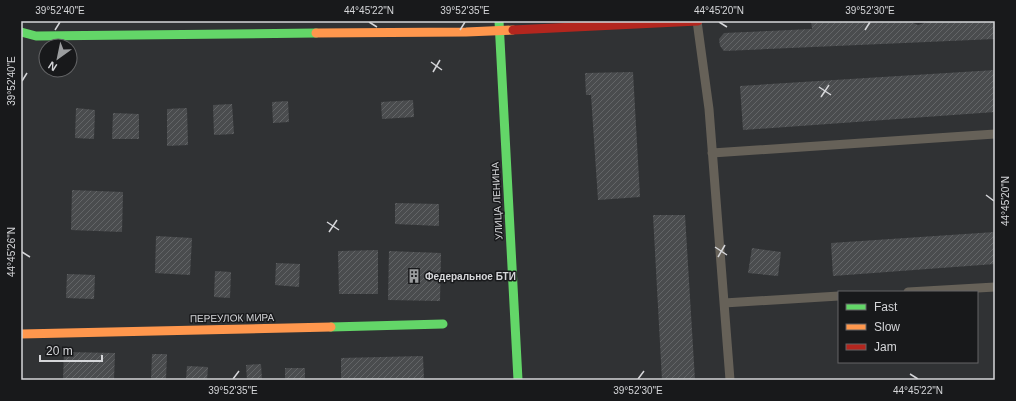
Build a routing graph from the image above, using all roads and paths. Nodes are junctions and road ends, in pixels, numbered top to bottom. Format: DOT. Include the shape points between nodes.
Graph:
graph roads {
  1 [pos="698,21"];
  2 [pos="500,26"];
  3 [pos="21,32"];
  4 [pos="995,134"];
  5 [pos="712,153"];
  6 [pos="995,287"];
  7 [pos="925,291"];
  8 [pos="838,296"];
  9 [pos="724,303"];
  10 [pos="443,324"];
  11 [pos="21,334"];
  12 [pos="518,380"];
  13 [pos="730,380"];
  1 -- 2 [label="street"];
  1 -- 5 [label="lane"];
  2 -- 3 [label="street" via="466,32 36,36"];
  2 -- 12 [label="street, УЛИЦА ЛЕНИНА"];
  4 -- 5 [label="lane"];
  5 -- 9 [label="lane"];
  6 -- 7 [label="lane"];
  8 -- 9 [label="lane"];
  9 -- 13 [label="lane"];
  10 -- 11 [label="street, ПЕРЕУЛОК МИРА"];
}
